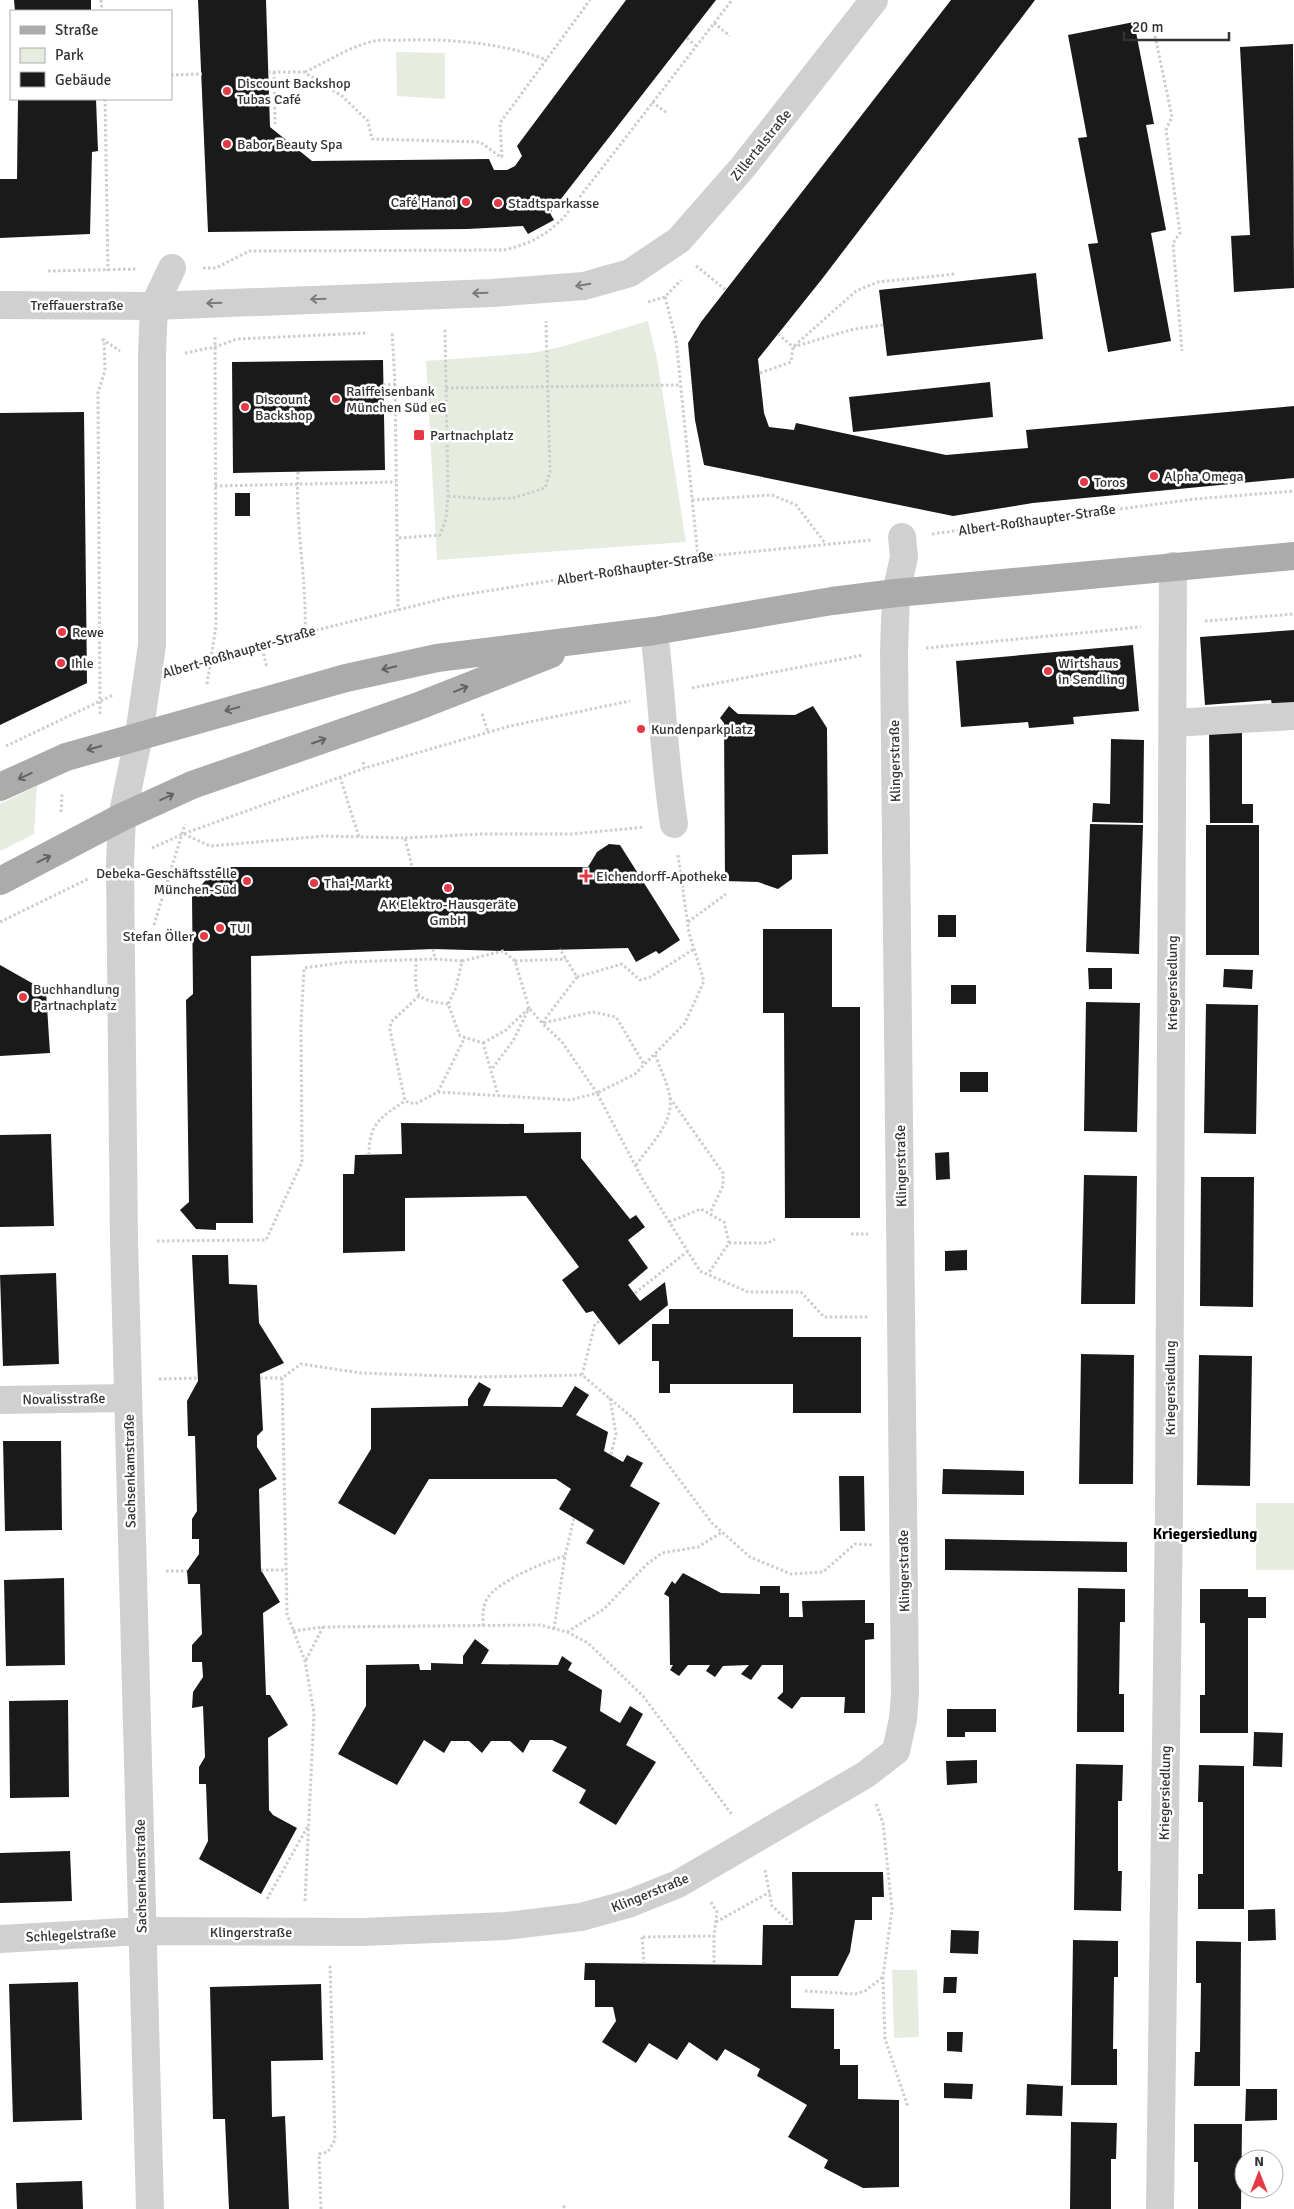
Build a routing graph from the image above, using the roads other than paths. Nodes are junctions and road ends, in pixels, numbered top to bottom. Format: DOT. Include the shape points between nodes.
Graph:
graph roads {
  1 [pos="874,0"];
  2 [pos="172,268"];
  3 [pos="0,304"];
  4 [pos="154,306"];
  5 [pos="902,537"];
  6 [pos="1294,556"];
  7 [pos="1173,566"];
  8 [pos="896,593"];
  9 [pos="654,631"];
  10 [pos="588,640"];
  11 [pos="1294,716"];
  12 [pos="1173,723"];
  13 [pos="139,735"];
  14 [pos="0,787"];
  15 [pos="122,817"];
  16 [pos="674,824"];
  17 [pos="0,881"];
  18 [pos="128,1388"];
  19 [pos="0,1400"];
  20 [pos="142,1932"];
  21 [pos="0,1939"];
  22 [pos="150,2209"];
  23 [pos="1160,2209"];
  1 -- 4 [label="street, Zillertalstraße, one-way" via="743,167 679,240 630,273 584,286 492,293"];
  2 -- 4 [label="street"];
  3 -- 4 [label="street, Treffauerstraße"];
  4 -- 13 [label="street" via="152,645"];
  5 -- 8 [label="street, Klingerstraße" via="904,557"];
  6 -- 7 [label="main road"];
  7 -- 8 [label="main road"];
  7 -- 12 [label="street, Kriegersiedlung"];
  8 -- 9 [label="main road"];
  8 -- 20 [label="street, Klingerstraße" via="905,1693 896,1751 865,1775 678,1884 581,1918 506,1926 316,1932"];
  9 -- 10 [label="main road"];
  9 -- 16 [label="street" via="662,695 664,755"];
  10 -- 13 [label="main road, one-way" via="437,658 346,678"];
  15 -- 10 [label="main road, one-way" via="192,785 416,707"];
  11 -- 12 [label="street"];
  12 -- 23 [label="street, Kriegersiedlung" via="1169,1510"];
  13 -- 14 [label="main road, one-way" via="66,757"];
  13 -- 15 [label="street, Sachsenkamstraße"];
  17 -- 15 [label="main road, one-way"];
  15 -- 18 [label="street, Sachsenkamstraße" via="119,920"];
  18 -- 19 [label="street, Novalisstraße"];
  18 -- 20 [label="street, Sachsenkamstraße"];
  20 -- 21 [label="street, Schlegelstraße"];
  20 -- 22 [label="street, Sachsenkamstraße"];
}
